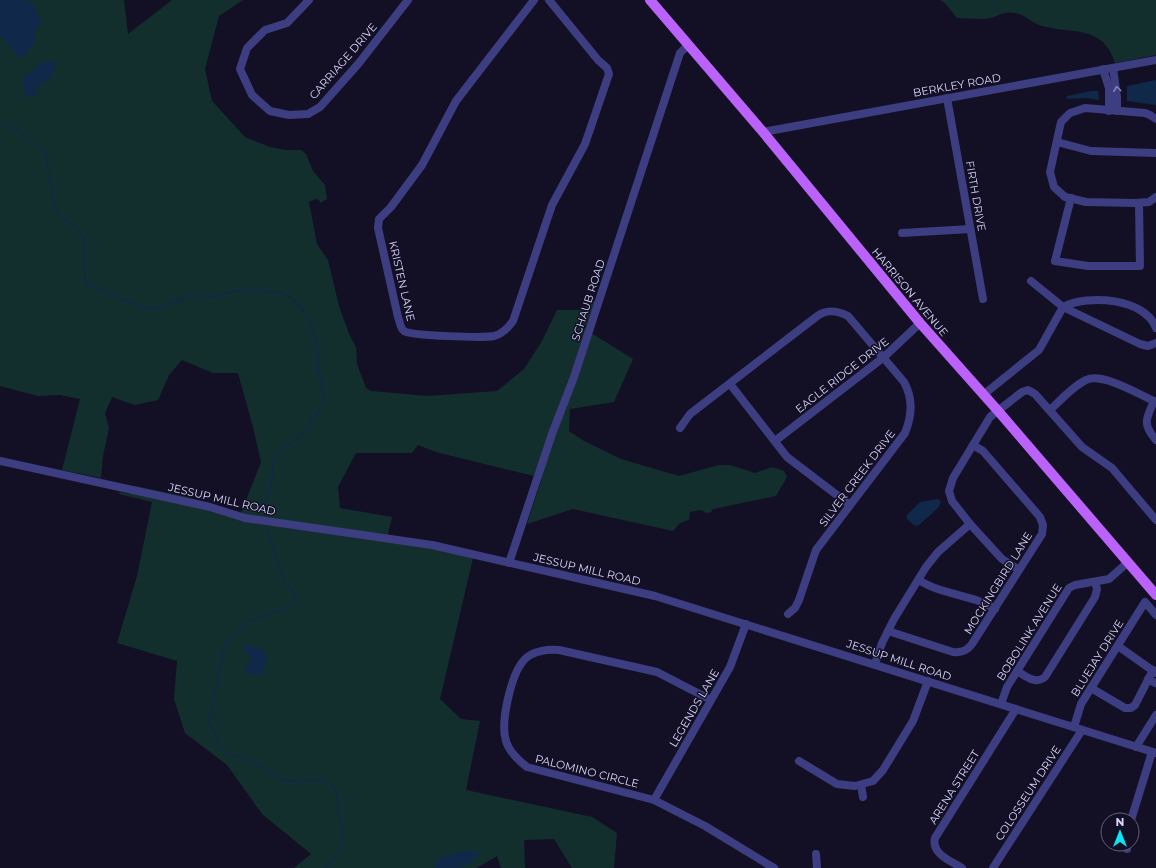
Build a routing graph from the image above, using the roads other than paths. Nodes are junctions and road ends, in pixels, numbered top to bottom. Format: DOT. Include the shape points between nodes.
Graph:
graph roads {
  1 [pos="309,0"];
  2 [pos="408,0"];
  3 [pos="534,0"];
  4 [pos="549,0"];
  5 [pos="650,0"];
  6 [pos="688,45"];
  7 [pos="1156,60"];
  8 [pos="1113,68"];
  9 [pos="1104,70"];
  10 [pos="947,98"];
  11 [pos="1109,111"];
  12 [pos="1118,111"];
  13 [pos="1156,119"];
  14 [pos="763,132"];
  15 [pos="1057,142"];
  16 [pos="1156,153"];
  17 [pos="1071,198"];
  18 [pos="1156,198"];
  19 [pos="1138,203"];
  20 [pos="970,229"];
  21 [pos="902,233"];
  22 [pos="1031,281"];
  23 [pos="983,298"];
  24 [pos="1064,307"];
  25 [pos="920,323"];
  26 [pos="1156,328"];
  27 [pos="1156,342"];
  28 [pos="884,357"];
  29 [pos="730,384"];
  30 [pos="983,395"];
  31 [pos="1155,401"];
  32 [pos="1050,410"];
  33 [pos="999,412"];
  34 [pos="680,428"];
  35 [pos="1156,440"];
  36 [pos="775,441"];
  37 [pos="973,445"];
  38 [pos="0,461"];
  39 [pos="850,506"];
  40 [pos="1156,520"];
  41 [pos="970,524"];
  42 [pos="509,563"];
  43 [pos="1127,563"];
  44 [pos="1019,570"];
  45 [pos="919,580"];
  46 [pos="1096,582"];
  47 [pos="1156,595"];
  48 [pos="995,609"];
  49 [pos="788,614"];
  50 [pos="1156,615"];
  51 [pos="746,624"];
  52 [pos="888,631"];
  53 [pos="1118,646"];
  54 [pos="875,664"];
  55 [pos="1017,671"];
  56 [pos="1154,672"];
  57 [pos="928,681"];
  58 [pos="1154,682"];
  59 [pos="1090,688"];
  60 [pos="711,700"];
  61 [pos="1001,704"];
  62 [pos="1016,709"];
  63 [pos="1156,715"];
  64 [pos="1078,728"];
  65 [pos="1136,747"];
  66 [pos="1154,753"];
  67 [pos="799,761"];
  68 [pos="861,786"];
  69 [pos="863,797"];
  70 [pos="654,800"];
  71 [pos="1134,812"];
  72 [pos="816,854"];
  73 [pos="774,868"];
  74 [pos="817,868"];
  75 [pos="962,868"];
  76 [pos="993,868"];
  1 -- 2 [label="street, CARRIAGE DRIVE" via="287,23 265,30 247,48 240,69 252,95 270,111 288,115 308,114 320,106 359,63"];
  3 -- 4 [label="street, KRISTEN LANE" via="468,83 422,165 391,208 378,220 401,329 406,332 490,337 504,331 513,321 553,202 585,144 608,74 607,68"];
  5 -- 6 [label="main road, HARRISON AVENUE"];
  6 -- 14 [label="main road, HARRISON AVENUE"];
  6 -- 42 [label="street, SCHAUB ROAD" via="680,53 574,377"];
  7 -- 8 [label="street, BERKLEY ROAD"];
  8 -- 9 [label="street, BERKLEY ROAD"];
  12 -- 8 [label="street, one-way"];
  9 -- 10 [label="street, BERKLEY ROAD"];
  9 -- 11 [label="street" via="1109,88"];
  10 -- 14 [label="street, BERKLEY ROAD"];
  10 -- 20 [label="street, FIRTH DRIVE"];
  11 -- 12 [label="street"];
  11 -- 15 [label="street" via="1085,108 1070,113 1061,122"];
  12 -- 13 [label="street" via="1150,114"];
  14 -- 25 [label="main road, HARRISON AVENUE"];
  15 -- 16 [label="street" via="1090,151"];
  15 -- 17 [label="street" via="1050,172 1052,182 1060,194"];
  17 -- 19 [label="street" via="1086,202"];
  17 -- 19 [label="street" via="1055,261 1088,266 1140,266"];
  18 -- 19 [label="street"];
  20 -- 21 [label="street"];
  20 -- 23 [label="street, FIRTH DRIVE"];
  22 -- 24 [label="street"];
  24 -- 26 [label="street" via="1072,302 1090,300 1119,302 1149,316"];
  24 -- 27 [label="street" via="1133,342 1148,346"];
  24 -- 30 [label="street" via="1039,350"];
  25 -- 28 [label="street, EAGLE RIDGE DRIVE"];
  25 -- 30 [label="main road, HARRISON AVENUE"];
  28 -- 29 [label="street, SILVER CREEK DRIVE" via="848,316 841,312 829,311 816,317"];
  28 -- 36 [label="street, EAGLE RIDGE DRIVE"];
  28 -- 39 [label="street, SILVER CREEK DRIVE" via="908,389 911,408 908,424 905,433"];
  29 -- 34 [label="street, SILVER CREEK DRIVE" via="690,414"];
  29 -- 36 [label="street"];
  30 -- 33 [label="main road, HARRISON AVENUE"];
  31 -- 32 [label="street" via="1105,380 1092,378 1083,382"];
  31 -- 35 [label="street" via="1146,421 1149,432"];
  32 -- 33 [label="street" via="1028,390 1017,395"];
  32 -- 40 [label="street" via="1082,447 1112,468"];
  33 -- 37 [label="street" via="990,417"];
  33 -- 43 [label="main road, HARRISON AVENUE"];
  36 -- 39 [label="street" via="794,464"];
  37 -- 41 [label="street" via="953,478 950,488 952,501"];
  37 -- 44 [label="street, MOCKINGBIRD LANE" via="983,451 1042,522 1042,534"];
  38 -- 42 [label="street, JESSUP MILL ROAD" via="210,507 256,520 408,541"];
  39 -- 49 [label="street, SILVER CREEK DRIVE" via="816,550 799,600"];
  41 -- 44 [label="street" via="1002,559"];
  41 -- 45 [label="street" via="938,552"];
  42 -- 51 [label="street, JESSUP MILL ROAD" via="655,596"];
  43 -- 46 [label="street, BOBOLINK AVENUE" via="1113,577"];
  43 -- 47 [label="main road, HARRISON AVENUE"];
  44 -- 48 [label="street, MOCKINGBIRD LANE"];
  45 -- 48 [label="street"];
  45 -- 52 [label="street"];
  46 -- 55 [label="street, BOBOLINK AVENUE" via="1070,588"];
  46 -- 55 [label="street" via="1096,593 1091,604 1045,677 1038,681"];
  48 -- 52 [label="street, MOCKINGBIRD LANE" via="971,646 960,652 950,652"];
  50 -- 53 [label="street, BLUEJAY DRIVE" via="1145,602"];
  51 -- 54 [label="street, JESSUP MILL ROAD"];
  51 -- 60 [label="street, LEGENDS LANE" via="730,667"];
  52 -- 54 [label="street"];
  53 -- 56 [label="street"];
  53 -- 59 [label="street, BLUEJAY DRIVE"];
  54 -- 57 [label="street, JESSUP MILL ROAD"];
  55 -- 61 [label="street, BOBOLINK AVENUE" via="1007,687"];
  56 -- 58 [label="street"];
  57 -- 61 [label="street, JESSUP MILL ROAD"];
  57 -- 68 [label="street" via="918,712 884,770 873,781"];
  58 -- 59 [label="street" via="1130,708 1125,708"];
  59 -- 64 [label="street, BLUEJAY DRIVE" via="1078,709"];
  60 -- 70 [label="street, LEGENDS LANE"];
  60 -- 70 [label="street, PALOMINO CIRCLE" via="657,672 559,650 549,649 534,654 525,658 520,666 514,679 504,724 506,742 518,760 536,771"];
  61 -- 62 [label="street, JESSUP MILL ROAD"];
  62 -- 64 [label="street, JESSUP MILL ROAD"];
  62 -- 75 [label="street, ARENA STREET" via="935,838 936,851"];
  63 -- 65 [label="street"];
  64 -- 65 [label="street, JESSUP MILL ROAD"];
  64 -- 76 [label="street, COLOSSEUM DRIVE"];
  65 -- 66 [label="street, JESSUP MILL ROAD"];
  66 -- 71 [label="street"];
  67 -- 68 [label="street" via="837,784"];
  68 -- 69 [label="street"];
  70 -- 73 [label="street, PALOMINO CIRCLE" via="705,826"];
  72 -- 74 [label="street"];
}
